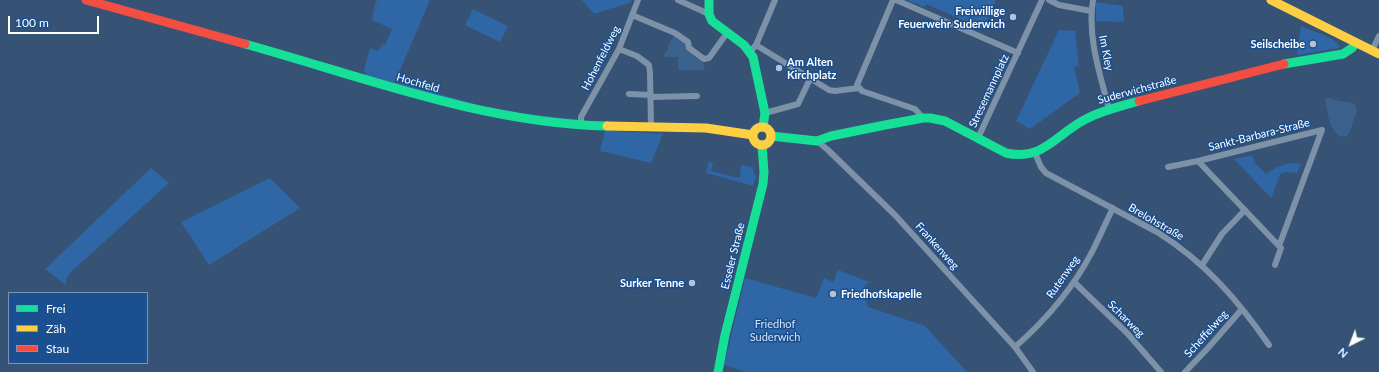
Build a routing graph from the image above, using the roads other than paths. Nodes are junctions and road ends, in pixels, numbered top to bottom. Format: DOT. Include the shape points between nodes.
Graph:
graph roads {
  1 [pos="86,0"];
  2 [pos="638,0"];
  3 [pos="678,0"];
  4 [pos="709,0"];
  5 [pos="775,0"];
  6 [pos="894,0"];
  7 [pos="1042,0"];
  8 [pos="1049,0"];
  9 [pos="1093,0"];
  10 [pos="1271,0"];
  11 [pos="1091,11"];
  12 [pos="709,14"];
  13 [pos="632,15"];
  14 [pos="727,33"];
  15 [pos="1379,36"];
  16 [pos="1356,43"];
  17 [pos="753,48"];
  18 [pos="619,49"];
  19 [pos="1018,53"];
  20 [pos="1376,53"];
  21 [pos="810,79"];
  22 [pos="858,88"];
  23 [pos="629,94"];
  24 [pos="651,96"];
  25 [pos="697,96"];
  26 [pos="1109,109"];
  27 [pos="765,114"];
  28 [pos="923,118"];
  29 [pos="581,125"];
  30 [pos="651,127"];
  31 [pos="763,127"];
  32 [pos="753,135"];
  33 [pos="771,136"];
  34 [pos="978,138"];
  35 [pos="817,141"];
  36 [pos="762,145"];
  37 [pos="1035,154"];
  38 [pos="1198,161"];
  39 [pos="1168,167"];
  40 [pos="1113,208"];
  41 [pos="1245,210"];
  42 [pos="1279,246"];
  43 [pos="1202,265"];
  44 [pos="1275,265"];
  45 [pos="1074,282"];
  46 [pos="1242,309"];
  47 [pos="1268,345"];
  48 [pos="1015,347"];
  49 [pos="718,372"];
  50 [pos="1033,372"];
  51 [pos="1161,372"];
  52 [pos="1185,372"];
  1 -- 29 [label="main road, Hochfeld" via="451,104 504,115"];
  2 -- 13 [label="street, Hohenfeldweg"];
  3 -- 12 [label="street"];
  4 -- 12 [label="main road"];
  5 -- 17 [label="street"];
  6 -- 19 [label="street, Stresemannplatz"];
  6 -- 22 [label="street" via="858,80"];
  7 -- 19 [label="street, Stresemannplatz"];
  8 -- 11 [label="street" via="1059,5"];
  9 -- 11 [label="street, Im Kley"];
  10 -- 16 [label="main road"];
  11 -- 26 [label="street, Im Kley" via="1096,57"];
  12 -- 14 [label="main road" via="712,21"];
  13 -- 14 [label="street" via="675,33 704,59 710,58"];
  13 -- 18 [label="street, Hohenfeldweg"];
  14 -- 17 [label="main road"];
  15 -- 20 [label="street"];
  16 -- 20 [label="main road"];
  16 -- 26 [label="main road, Suderwichstraße" via="1343,55 1296,62"];
  17 -- 21 [label="street"];
  17 -- 27 [label="main road"];
  18 -- 24 [label="street" via="649,64"];
  18 -- 29 [label="street, Hohenfeldweg" via="581,117"];
  19 -- 34 [label="street, Stresemannplatz"];
  21 -- 22 [label="street" via="829,90"];
  21 -- 27 [label="street" via="798,104"];
  22 -- 28 [label="street" via="862,92 915,109"];
  23 -- 24 [label="street"];
  24 -- 25 [label="street"];
  24 -- 30 [label="street"];
  26 -- 37 [label="main road, Suderwichstraße" via="1092,115"];
  27 -- 31 [label="main road"];
  28 -- 34 [label="main road" via="945,121"];
  28 -- 35 [label="main road"];
  29 -- 30 [label="main road, Hochfeld"];
  30 -- 32 [label="main road, Hochfeld" via="706,128"];
  31 -- 32 [label="main road" via="756,128"];
  31 -- 33 [label="main road" via="768,129"];
  32 -- 36 [label="main road" via="755,142"];
  33 -- 35 [label="main road"];
  33 -- 36 [label="main road" via="769,142"];
  34 -- 37 [label="main road" via="1012,155"];
  35 -- 48 [label="street, Frankenweg" via="892,212"];
  36 -- 49 [label="main road, Esseler Straße" via="763,184"];
  37 -- 40 [label="street, Brelohstraße" via="1046,173"];
  38 -- 39 [label="street, Sankt-Barbara-Straße"];
  38 -- 41 [label="street, Sankt-Barbara-Straße"];
  38 -- 42 [label="street, Sankt-Barbara-Straße" via="1322,130"];
  40 -- 43 [label="street, Brelohstraße" via="1175,243"];
  40 -- 45 [label="street, Rutenweg"];
  41 -- 42 [label="street, Sankt-Barbara-Straße"];
  41 -- 43 [label="street" via="1222,234"];
  42 -- 44 [label="street, Sankt-Barbara-Straße" via="1281,248"];
  43 -- 46 [label="street, Brelohstraße" via="1222,284"];
  45 -- 48 [label="street, Rutenweg" via="1034,331"];
  45 -- 51 [label="street, Scharweg" via="1127,333"];
  46 -- 47 [label="street, Brelohstraße"];
  46 -- 52 [label="street, Scheffelweg"];
  48 -- 50 [label="street, Frankenweg"];
}
